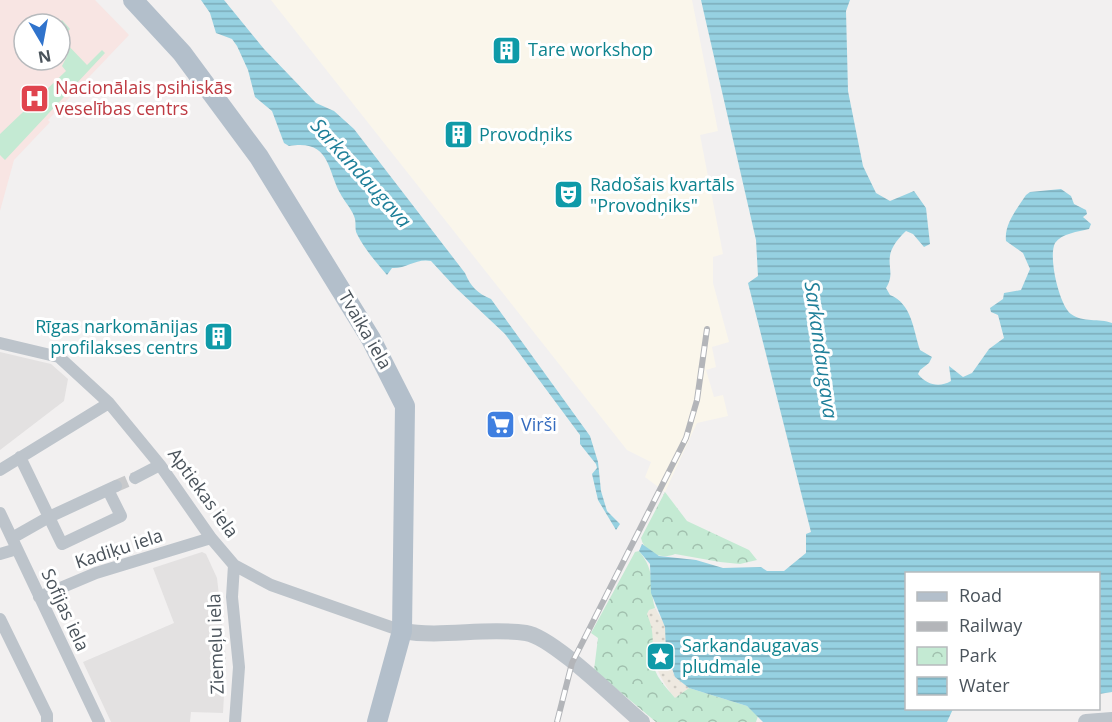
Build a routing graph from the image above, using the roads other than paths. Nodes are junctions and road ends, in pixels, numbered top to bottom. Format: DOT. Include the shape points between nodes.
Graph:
graph roads {
  1 [pos="133,0"];
  2 [pos="0,343"];
  3 [pos="109,403"];
  4 [pos="20,458"];
  5 [pos="160,465"];
  6 [pos="0,470"];
  7 [pos="135,478"];
  8 [pos="0,513"];
  9 [pos="50,517"];
  10 [pos="211,538"];
  11 [pos="14,544"];
  12 [pos="0,554"];
  13 [pos="234,565"];
  14 [pos="39,597"];
  15 [pos="0,619"];
  16 [pos="402,631"];
  17 [pos="1112,720"];
  18 [pos="47,722"];
  19 [pos="99,722"];
  20 [pos="235,722"];
  21 [pos="377,722"];
  22 [pos="642,722"];
  23 [pos="1086,722"];
  1 -- 16 [label="main road, Tvaika iela" via="182,53 259,157 347,298 401,396 405,420"];
  2 -- 3 [label="street, Aptiekas iela" via="59,357"];
  3 -- 4 [label="street"];
  3 -- 5 [label="street, Aptiekas iela"];
  4 -- 6 [label="street"];
  4 -- 9 [label="street"];
  5 -- 7 [label="street"];
  5 -- 10 [label="street, Aptiekas iela"];
  8 -- 11 [label="street, Sofijas iela"];
  9 -- 9 [label="street" via="112,488 121,516 62,544"];
  9 -- 11 [label="street"];
  10 -- 13 [label="street, Aptiekas iela"];
  10 -- 14 [label="street, Kadiķu iela" via="96,573"];
  11 -- 12 [label="street"];
  11 -- 14 [label="street, Sofijas iela"];
  13 -- 16 [label="street, Aptiekas iela" via="271,585"];
  13 -- 20 [label="street, Ziemeļu iela" via="232,597 239,667"];
  14 -- 19 [label="street, Sofijas iela"];
  15 -- 18 [label="street"];
  16 -- 21 [label="main road, Tvaika iela"];
  16 -- 22 [label="street" via="534,635"];
  17 -- 23 [label="street"];
}
